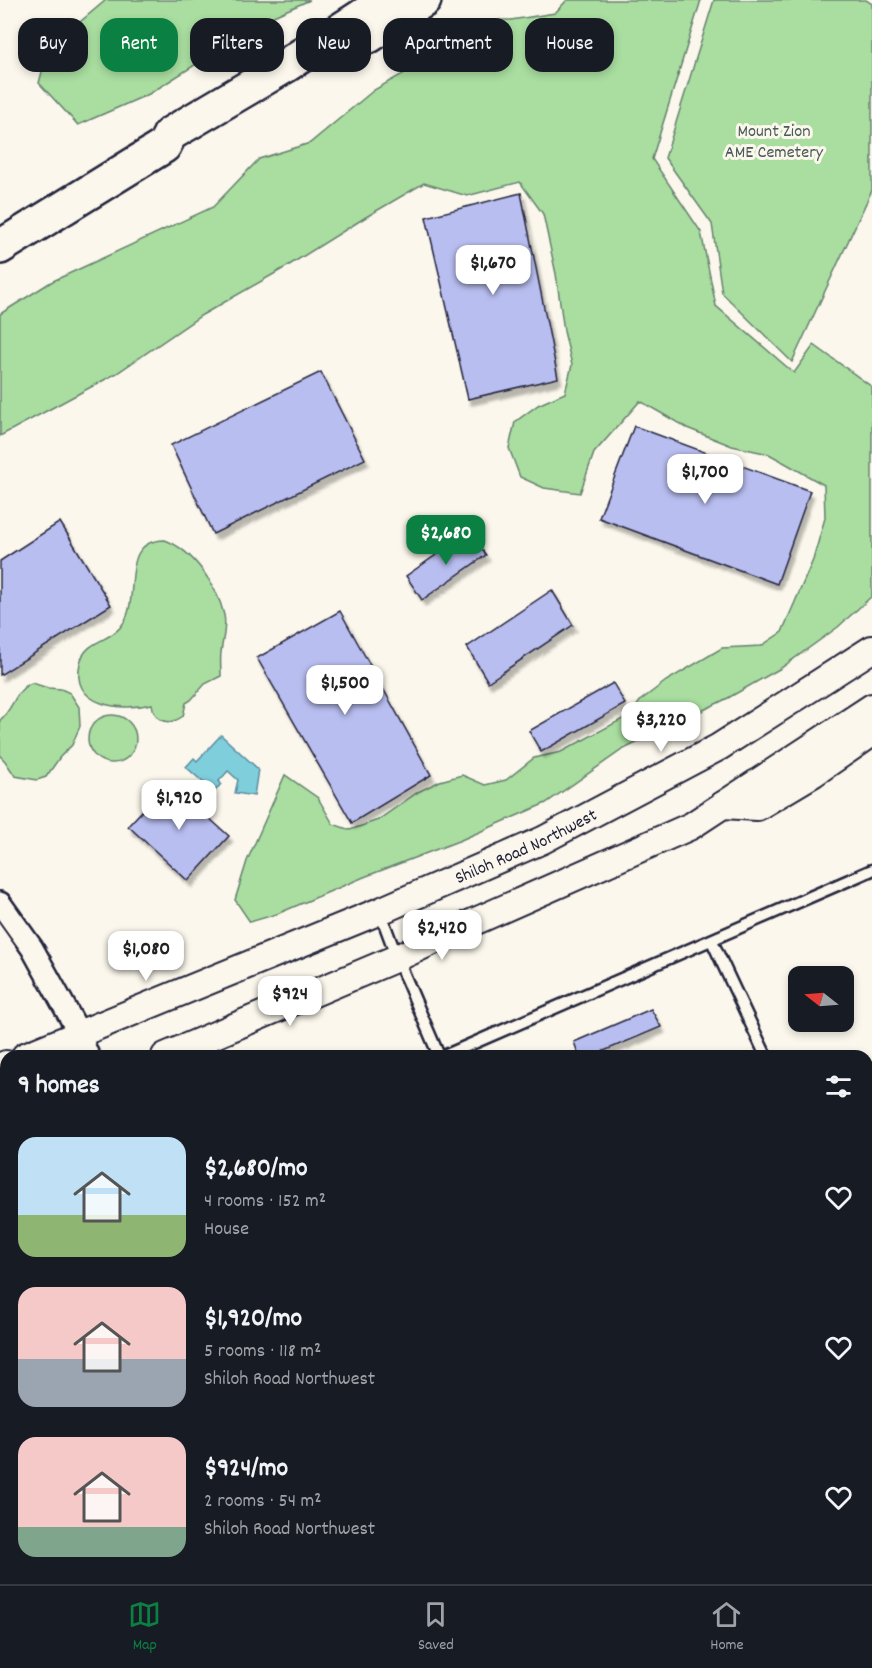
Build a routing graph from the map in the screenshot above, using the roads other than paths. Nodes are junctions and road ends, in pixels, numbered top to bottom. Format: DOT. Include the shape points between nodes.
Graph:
graph roads {
  1 [pos="387,0"];
  2 [pos="424,0"];
  3 [pos="164,146"];
  4 [pos="0,246"];
  5 [pos="872,649"];
  6 [pos="872,707"];
  7 [pos="872,733"];
  8 [pos="723,805"];
  9 [pos="872,870"];
  10 [pos="0,903"];
  11 [pos="380,911"];
  12 [pos="712,940"];
  13 [pos="397,958"];
  14 [pos="84,1045"];
  15 [pos="57,1050"];
  16 [pos="179,1050"];
  17 [pos="436,1050"];
  18 [pos="458,1050"];
  19 [pos="763,1050"];
  1 -- 3 [label="highway" via="170,134"];
  2 -- 3 [label="highway" via="185,150"];
  3 -- 4 [label="highway"];
  5 -- 11 [label="street, Shiloh Road Northwest" via="709,753 543,840"];
  6 -- 8 [label="street"];
  7 -- 8 [label="street" via="757,807"];
  8 -- 13 [label="street" via="691,826"];
  9 -- 12 [label="lane"];
  10 -- 14 [label="street" via="32,948"];
  11 -- 13 [label="lane"];
  11 -- 14 [label="street, Shiloh Road Northwest"];
  12 -- 18 [label="lane"];
  12 -- 19 [label="lane"];
  13 -- 16 [label="street"];
  13 -- 17 [label="lane"];
  14 -- 15 [label="street, Shiloh Road Northwest"];
}
